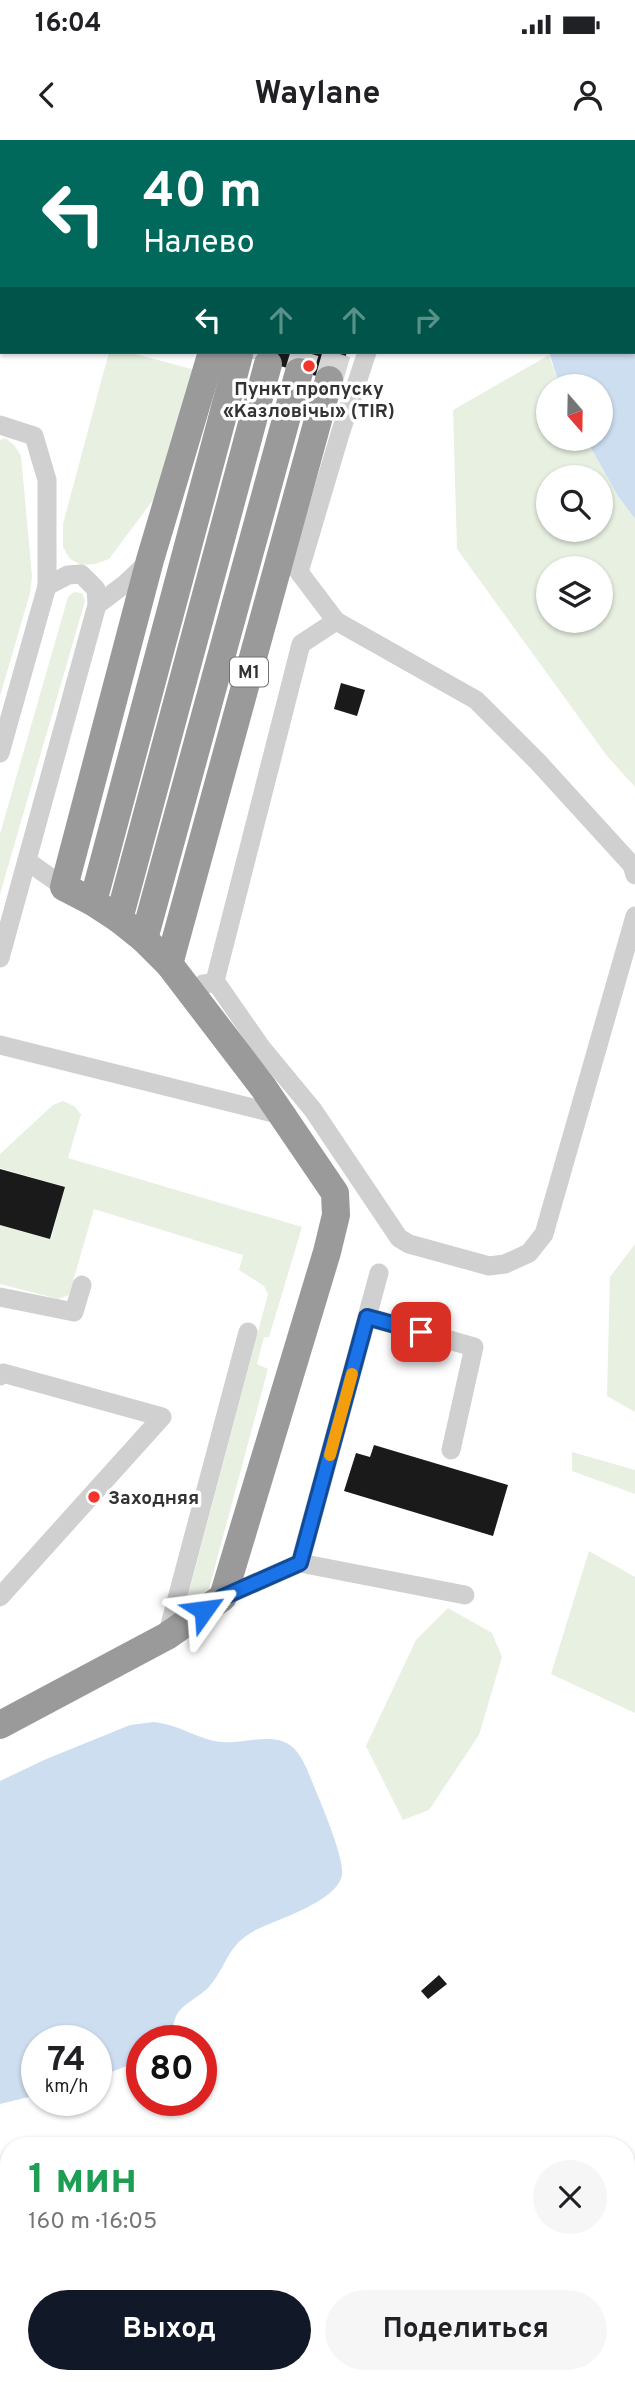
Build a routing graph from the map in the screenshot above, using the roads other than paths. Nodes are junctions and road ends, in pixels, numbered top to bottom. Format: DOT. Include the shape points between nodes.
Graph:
graph roads {
  1 [pos="366,354"];
  2 [pos="270,364"];
  3 [pos="0,425"];
  4 [pos="150,560"];
  5 [pos="47,586"];
  6 [pos="97,605"];
  7 [pos="336,621"];
  8 [pos="0,753"];
  9 [pos="27,861"];
  10 [pos="635,875"];
  11 [pos="635,916"];
  12 [pos="124,927"];
  13 [pos="0,958"];
  14 [pos="215,981"];
  15 [pos="0,1045"];
  16 [pos="313,1110"];
  17 [pos="281,1115"];
  18 [pos="379,1273"];
  19 [pos="82,1285"];
  20 [pos="0,1297"];
  21 [pos="367,1317"];
  22 [pos="248,1332"];
  23 [pos="0,1376"];
  24 [pos="451,1450"];
  25 [pos="300,1563"];
  26 [pos="465,1595"];
  27 [pos="0,1597"];
  28 [pos="223,1597"];
  29 [pos="167,1636"];
  30 [pos="0,1725"];
  1 -- 7 [label="lane" via="299,572"];
  2 -- 4 [label="highway"];
  2 -- 12 [label="highway, М1"];
  2 -- 12 [label="highway, М1"];
  2 -- 12 [label="highway"];
  3 -- 5 [label="lane" via="34,436 47,480"];
  4 -- 6 [label="lane"];
  4 -- 12 [label="highway"];
  5 -- 6 [label="lane" via="81,574 96,589"];
  5 -- 8 [label="lane"];
  6 -- 9 [label="lane"];
  7 -- 10 [label="lane" via="476,700 632,865"];
  7 -- 14 [label="lane" via="302,644"];
  9 -- 12 [label="lane"];
  9 -- 13 [label="lane"];
  11 -- 16 [label="lane" via="544,1234 528,1253 489,1266 399,1238"];
  12 -- 14 [label="lane" via="190,981"];
  12 -- 17 [label="highway"];
  14 -- 16 [label="lane"];
  15 -- 17 [label="lane"];
  16 -- 17 [label="lane"];
  17 -- 28 [label="highway" via="335,1193 336,1215"];
  18 -- 21 [label="lane"];
  19 -- 20 [label="lane" via="75,1312"];
  21 -- 24 [label="lane" via="474,1347"];
  21 -- 25 [label="lane"];
  22 -- 29 [label="lane"];
  23 -- 27 [label="lane" via="162,1417"];
  25 -- 26 [label="lane"];
  25 -- 28 [label="lane"];
  28 -- 29 [label="highway"];
  29 -- 30 [label="highway"];
}
